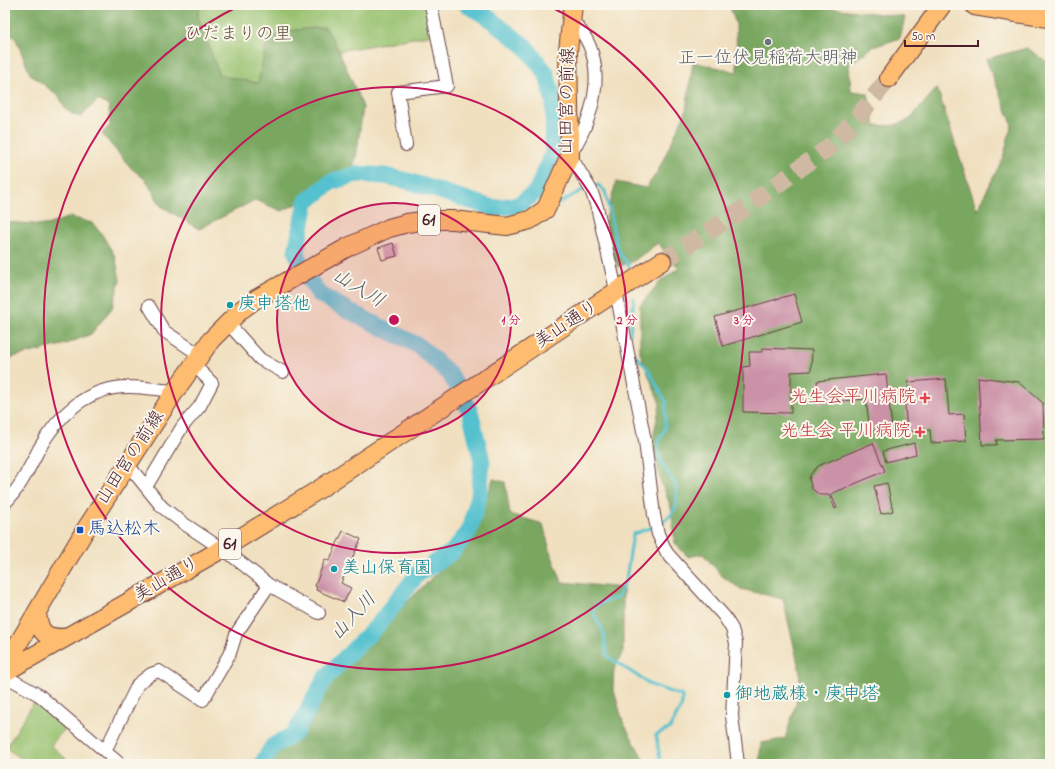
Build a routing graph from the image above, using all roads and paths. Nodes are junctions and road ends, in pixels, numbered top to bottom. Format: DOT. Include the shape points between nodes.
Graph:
graph roads {
  1 [pos="431,5"];
  2 [pos="942,5"];
  3 [pos="976,5"];
  4 [pos="572,12"];
  5 [pos="1050,17"];
  6 [pos="889,78"];
  7 [pos="406,145"];
  8 [pos="570,155"];
  9 [pos="662,261"];
  10 [pos="616,292"];
  11 [pos="152,310"];
  12 [pos="227,322"];
  13 [pos="197,359"];
  14 [pos="283,372"];
  15 [pos="175,391"];
  16 [pos="126,466"];
  17 [pos="146,487"];
  18 [pos="5,503"];
  19 [pos="222,549"];
  20 [pos="269,584"];
  21 [pos="319,613"];
  22 [pos="37,614"];
  23 [pos="65,638"];
  24 [pos="5,666"];
  25 [pos="5,672"];
  26 [pos="5,676"];
  27 [pos="105,750"];
  28 [pos="120,764"];
  29 [pos="738,764"];
  1 -- 7 [label="street" via="447,86 398,92"];
  2 -- 6 [label="main road"];
  3 -- 5 [label="highway"];
  4 -- 8 [label="main road, 山田宮の前線 / 61" via="568,51"];
  4 -- 8 [label="street, 61" via="588,44 594,65 596,93 587,123"];
  8 -- 10 [label="street" via="589,187 597,207"];
  8 -- 12 [label="main road, 山田宮の前線 / 61" via="549,204 530,220 507,226 429,220 389,228 256,298"];
  9 -- 10 [label="main road, 美山通り / 61"];
  10 -- 19 [label="main road, 美山通り / 61" via="318,490"];
  10 -- 29 [label="street" via="645,441 658,532 667,553 724,616 732,629 736,643 732,716"];
  11 -- 13 [label="street" via="164,331"];
  12 -- 13 [label="main road, 山田宮の前線 / 61"];
  12 -- 14 [label="street" via="260,359"];
  13 -- 15 [label="main road, 山田宮の前線 / 61"];
  13 -- 17 [label="street" via="212,383 200,406 182,427"];
  15 -- 16 [label="main road, 山田宮の前線 / 61"];
  15 -- 18 [label="street" via="129,387 102,391 83,398 50,431 24,480"];
  16 -- 17 [label="street"];
  16 -- 22 [label="main road, 山田宮の前線 / 61"];
  17 -- 19 [label="street" via="162,507"];
  19 -- 20 [label="street"];
  19 -- 23 [label="main road, 美山通り / 61"];
  20 -- 21 [label="street"];
  20 -- 27 [label="street" via="236,634 230,653 202,700 159,671 151,674 138,684"];
  22 -- 23 [label="main road" via="40,629 44,634 54,638"];
  22 -- 24 [label="main road, 山田宮の前線 / 61"];
  23 -- 25 [label="main road, 美山通り / 61"];
  26 -- 27 [label="street" via="39,695"];
  27 -- 28 [label="street"];
}
